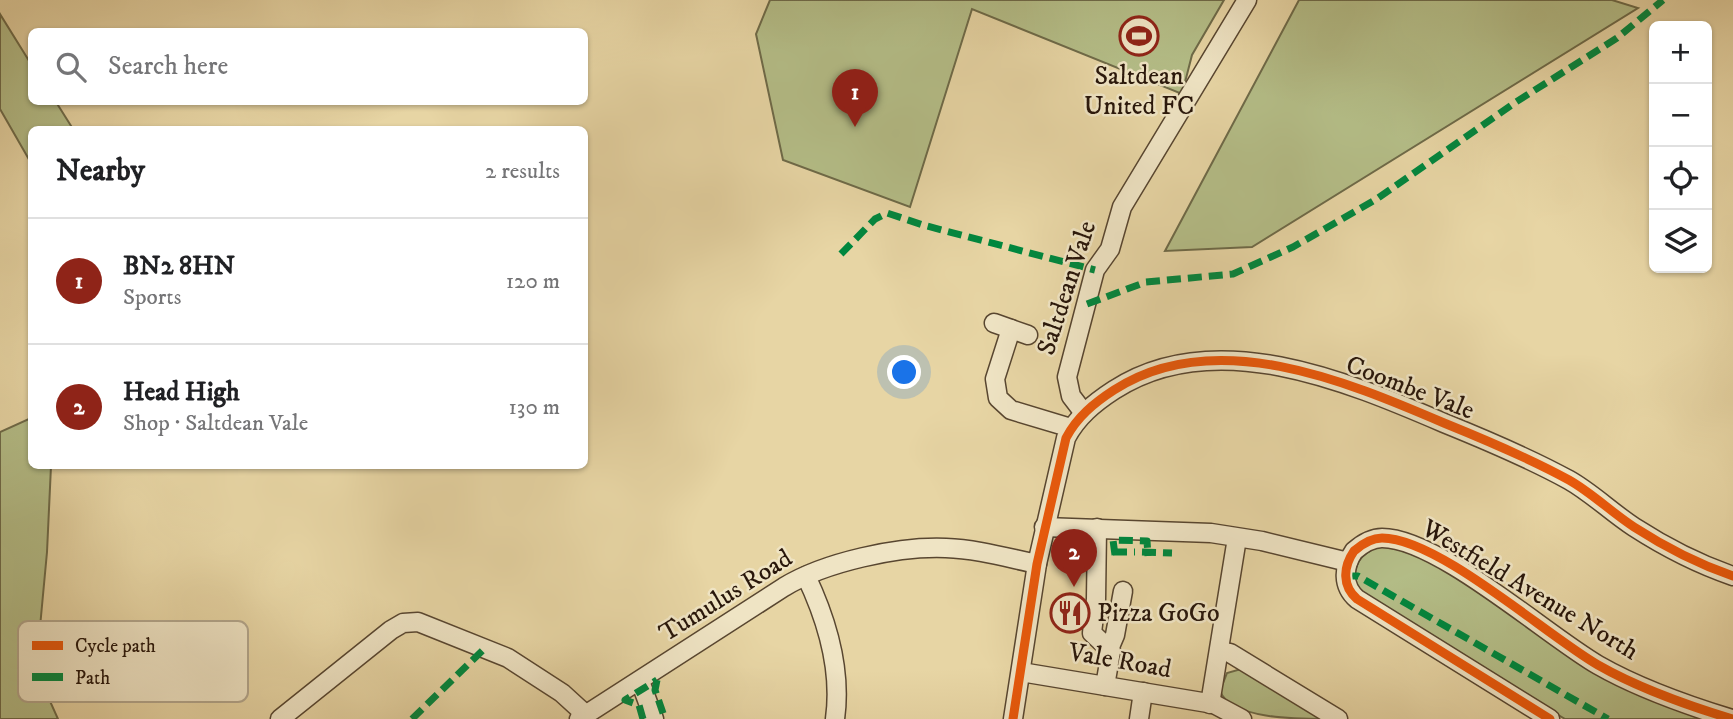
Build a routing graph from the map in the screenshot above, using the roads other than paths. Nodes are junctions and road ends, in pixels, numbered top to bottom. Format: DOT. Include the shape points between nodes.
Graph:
graph roads {
  1 [pos="1247,0"];
  2 [pos="1028,335"];
  3 [pos="1084,413"];
  4 [pos="1071,428"];
  5 [pos="1044,527"];
  6 [pos="1097,528"];
  7 [pos="1237,538"];
  8 [pos="1348,562"];
  9 [pos="1037,564"];
  10 [pos="806,576"];
  11 [pos="1733,576"];
  12 [pos="1123,591"];
  13 [pos="1109,649"];
  14 [pos="1220,651"];
  15 [pos="1021,672"];
  16 [pos="640,681"];
  17 [pos="1105,686"];
  18 [pos="1143,692"];
  19 [pos="1210,704"];
  20 [pos="582,717"];
  21 [pos="280,719"];
  22 [pos="654,719"];
  23 [pos="835,719"];
  24 [pos="1013,719"];
  25 [pos="1139,719"];
  26 [pos="1242,719"];
  27 [pos="1338,719"];
  28 [pos="1550,719"];
  29 [pos="1732,719"];
  1 -- 3 [label="street, Saltdean Vale" via="1122,207 1110,249 1095,270 1067,377 1072,396"];
  2 -- 4 [label="street" via="1003,326 995,379 998,398 1012,410"];
  3 -- 4 [label="street, Coombe Vale"];
  3 -- 11 [label="street, Coombe Vale" via="1132,380 1190,362 1254,364 1318,376 1371,393 1543,466 1662,544"];
  4 -- 5 [label="street, Coombe Vale" via="1062,447"];
  5 -- 6 [label="street"];
  5 -- 9 [label="street, Coombe Vale"];
  6 -- 7 [label="street"];
  6 -- 13 [label="street" via="1092,633"];
  7 -- 8 [label="street"];
  7 -- 14 [label="street"];
  8 -- 28 [label="street" via="1346,582 1357,599"];
  8 -- 29 [label="street, Westfield Avenue North" via="1358,547 1372,540 1409,544 1474,580 1598,666 1653,692"];
  9 -- 10 [label="street, Tumulus Road" via="962,549 932,548 861,559"];
  9 -- 15 [label="street"];
  10 -- 16 [label="street, Tumulus Road"];
  10 -- 23 [label="street" via="830,641 837,687"];
  12 -- 13 [label="street"];
  13 -- 17 [label="street"];
  14 -- 19 [label="street"];
  14 -- 27 [label="street"];
  15 -- 17 [label="street, Vale Road"];
  15 -- 24 [label="street"];
  16 -- 20 [label="street, Tumulus Road"];
  16 -- 22 [label="street"];
  17 -- 18 [label="street, Vale Road"];
  18 -- 19 [label="street, Vale Road"];
  18 -- 25 [label="street"];
  19 -- 26 [label="street, Vale Road"];
  20 -- 21 [label="street" via="562,693 519,663 413,622 391,630"];
}
